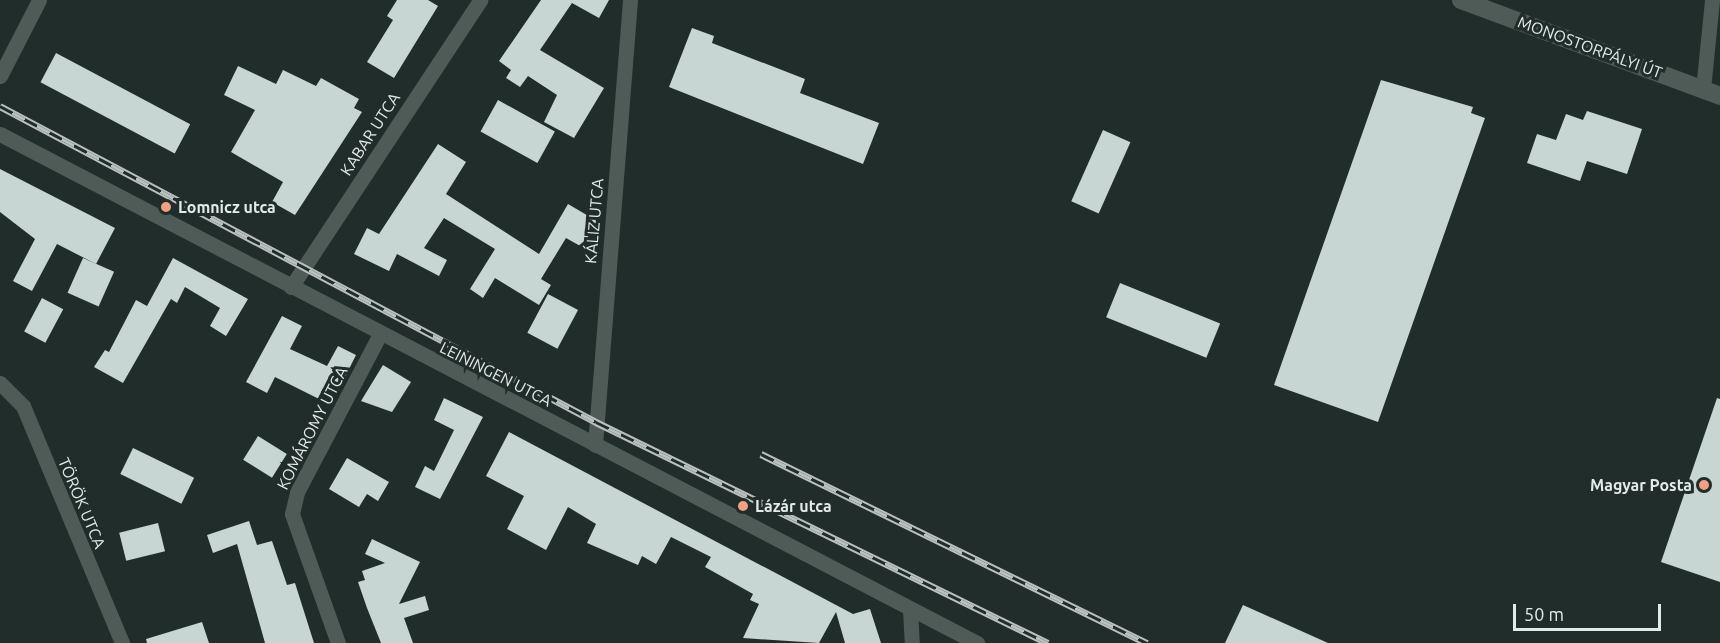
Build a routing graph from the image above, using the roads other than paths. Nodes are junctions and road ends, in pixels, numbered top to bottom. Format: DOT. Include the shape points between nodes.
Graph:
graph roads {
  1 [pos="39,0"];
  2 [pos="480,0"];
  3 [pos="630,0"];
  4 [pos="1461,0"];
  5 [pos="1712,0"];
  6 [pos="0,76"];
  7 [pos="1712,92"];
  8 [pos="0,134"];
  9 [pos="291,287"];
  10 [pos="380,334"];
  11 [pos="0,383"];
  12 [pos="595,445"];
  13 [pos="910,609"];
  14 [pos="122,643"];
  15 [pos="338,643"];
  16 [pos="912,643"];
  17 [pos="977,643"];
  1 -- 6 [label="street"];
  2 -- 9 [label="street, KABAR UTCA"];
  3 -- 12 [label="street, KÁLIZ UTCA"];
  4 -- 7 [label="street, MONOSTORPÁLYI ÚT"];
  5 -- 7 [label="street"];
  8 -- 9 [label="street, LEININGEN UTCA"];
  9 -- 10 [label="street, LEININGEN UTCA"];
  10 -- 12 [label="street, LEININGEN UTCA"];
  10 -- 15 [label="street, KOMÁROMY UTCA" via="297,492 292,514"];
  11 -- 14 [label="street, TÖRÖK UTCA" via="23,406"];
  12 -- 13 [label="street, LEININGEN UTCA"];
  13 -- 16 [label="street"];
  13 -- 17 [label="street, LEININGEN UTCA"];
}
